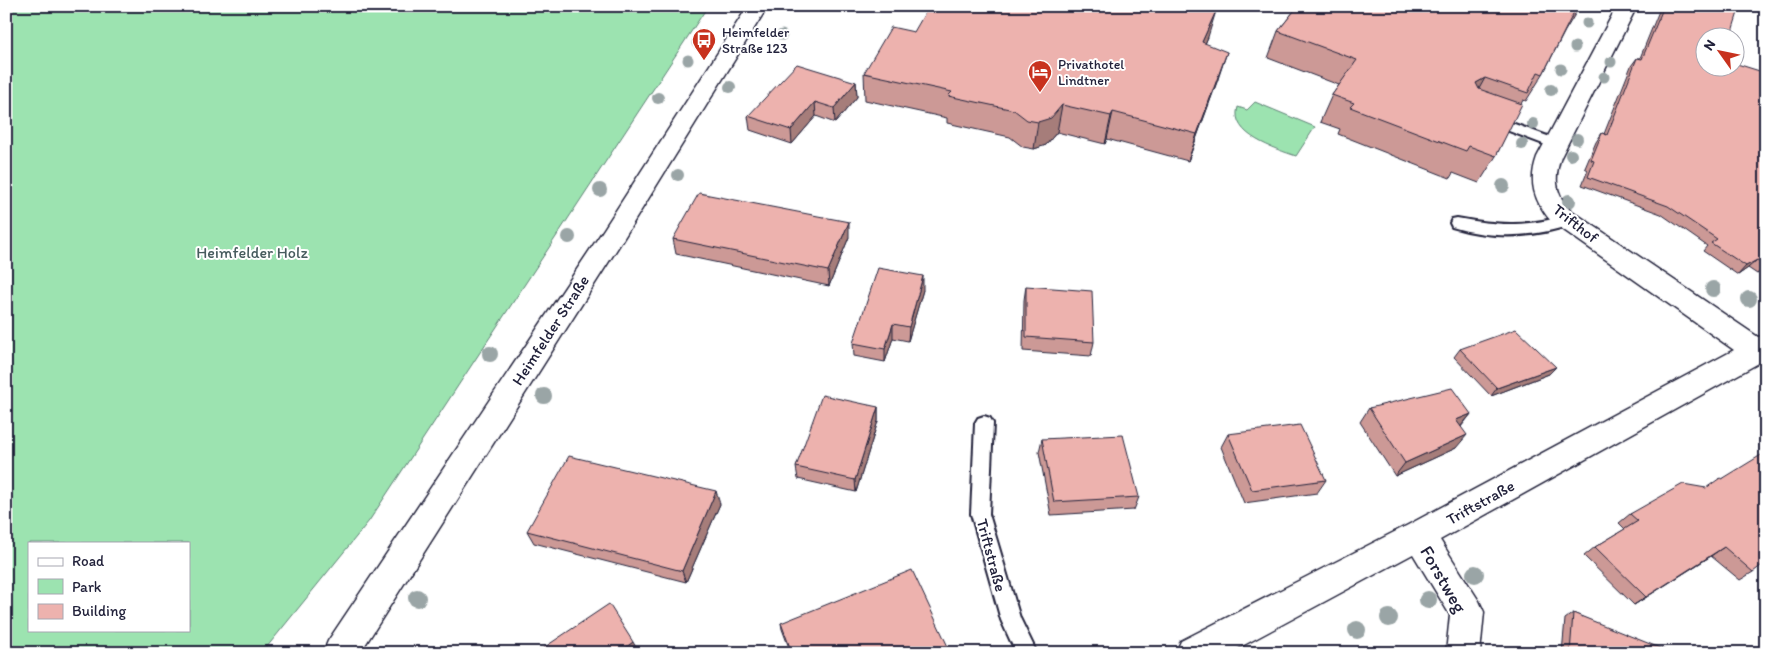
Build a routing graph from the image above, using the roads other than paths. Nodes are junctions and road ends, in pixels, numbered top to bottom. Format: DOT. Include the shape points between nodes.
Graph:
graph roads {
  1 [pos="758,6"];
  2 [pos="1627,6"];
  3 [pos="1478,115"];
  4 [pos="1556,144"];
  5 [pos="1568,220"];
  6 [pos="1457,223"];
  7 [pos="1761,348"];
  8 [pos="984,423"];
  9 [pos="1419,535"];
  10 [pos="340,653"];
  11 [pos="1027,653"];
  12 [pos="1192,653"];
  13 [pos="1462,653"];
  1 -- 10 [label="street, Heimfelder Straße"];
  2 -- 4 [label="street, Trifthof"];
  3 -- 4 [label="lane"];
  4 -- 5 [label="street, Trifthof" via="1546,166 1543,188 1551,205"];
  5 -- 6 [label="lane" via="1546,227 1511,230"];
  5 -- 7 [label="street, Trifthof"];
  7 -- 9 [label="street, Triftstraße"];
  8 -- 11 [label="lane, Triftstraße" via="980,514 1011,620"];
  9 -- 12 [label="street, Triftstraße"];
  9 -- 13 [label="street, Forstweg" via="1467,612"];
}
